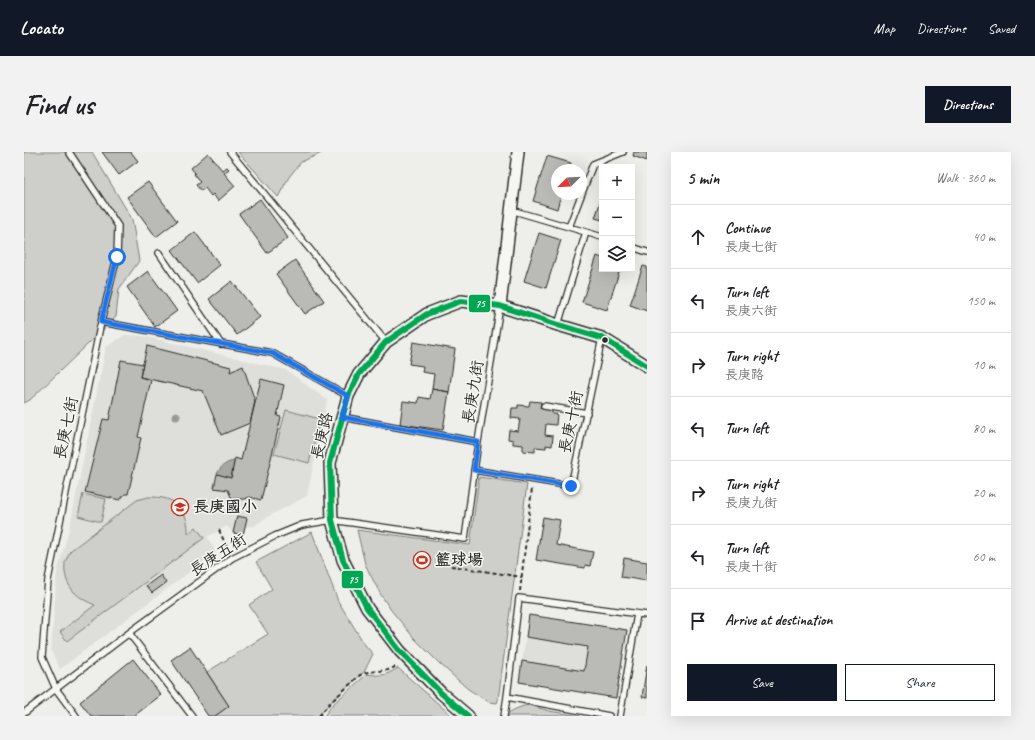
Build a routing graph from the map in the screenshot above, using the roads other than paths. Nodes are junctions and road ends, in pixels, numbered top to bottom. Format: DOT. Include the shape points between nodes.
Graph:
graph roads {
  1 [pos="69,152"];
  2 [pos="230,152"];
  3 [pos="518,152"];
  4 [pos="623,152"];
  5 [pos="510,210"];
  6 [pos="569,226"];
  7 [pos="586,232"];
  8 [pos="599,236"];
  9 [pos="635,248"];
  10 [pos="647,252"];
  11 [pos="159,253"];
  12 [pos="500,306"];
  13 [pos="101,322"];
  14 [pos="558,325"];
  15 [pos="602,338"];
  16 [pos="386,342"];
  17 [pos="221,344"];
  18 [pos="647,366"];
  19 [pos="348,396"];
  20 [pos="544,406"];
  21 [pos="587,413"];
  22 [pos="342,417"];
  23 [pos="478,442"];
  24 [pos="474,470"];
  25 [pos="332,520"];
  26 [pos="637,614"];
  27 [pos="647,615"];
  28 [pos="129,633"];
  29 [pos="56,689"];
  30 [pos="507,697"];
  31 [pos="24,713"];
  32 [pos="76,716"];
  33 [pos="192,716"];
  34 [pos="468,716"];
  35 [pos="504,716"];
  36 [pos="609,716"];
  37 [pos="620,716"];
  1 -- 13 [label="lane, 長庚七街" via="118,226 117,257"];
  2 -- 16 [label="lane"];
  3 -- 5 [label="street"];
  4 -- 6 [label="lane" via="593,164"];
  5 -- 6 [label="lane"];
  5 -- 12 [label="street"];
  6 -- 7 [label="lane"];
  7 -- 8 [label="lane"];
  7 -- 14 [label="lane"];
  9 -- 10 [label="lane"];
  11 -- 17 [label="lane"];
  12 -- 14 [label="street, 長庚路"];
  12 -- 16 [label="street, 長庚路" via="461,301 427,314"];
  12 -- 23 [label="lane, 長庚九街"];
  13 -- 17 [label="lane"];
  13 -- 29 [label="lane, 長庚七街" via="48,580 42,657"];
  14 -- 15 [label="street, 長庚路"];
  15 -- 18 [label="street, 長庚路"];
  15 -- 21 [label="lane, 長庚十街"];
  16 -- 19 [label="street, 長庚路" via="358,374"];
  17 -- 19 [label="lane" via="272,353"];
  19 -- 22 [label="street, 長庚路"];
  20 -- 21 [label="lane"];
  21 -- 24 [label="lane, 長庚十街" via="571,486"];
  22 -- 23 [label="lane"];
  22 -- 25 [label="street, 長庚路" via="330,463"];
  23 -- 24 [label="lane, 長庚九街"];
  24 -- 25 [label="lane, 長庚九街" via="465,539"];
  25 -- 28 [label="lane, 長庚五街" via="302,525 232,558"];
  25 -- 34 [label="street, 長庚路" via="343,560 367,608 400,651 441,693"];
  26 -- 27 [label="lane"];
  26 -- 30 [label="lane" via="519,598"];
  26 -- 37 [label="lane"];
  28 -- 29 [label="lane, 長庚五街"];
  28 -- 33 [label="lane"];
  29 -- 31 [label="lane, 長庚五街"];
  29 -- 32 [label="lane, 長庚七街"];
  30 -- 35 [label="lane"];
  30 -- 36 [label="lane"];
}
